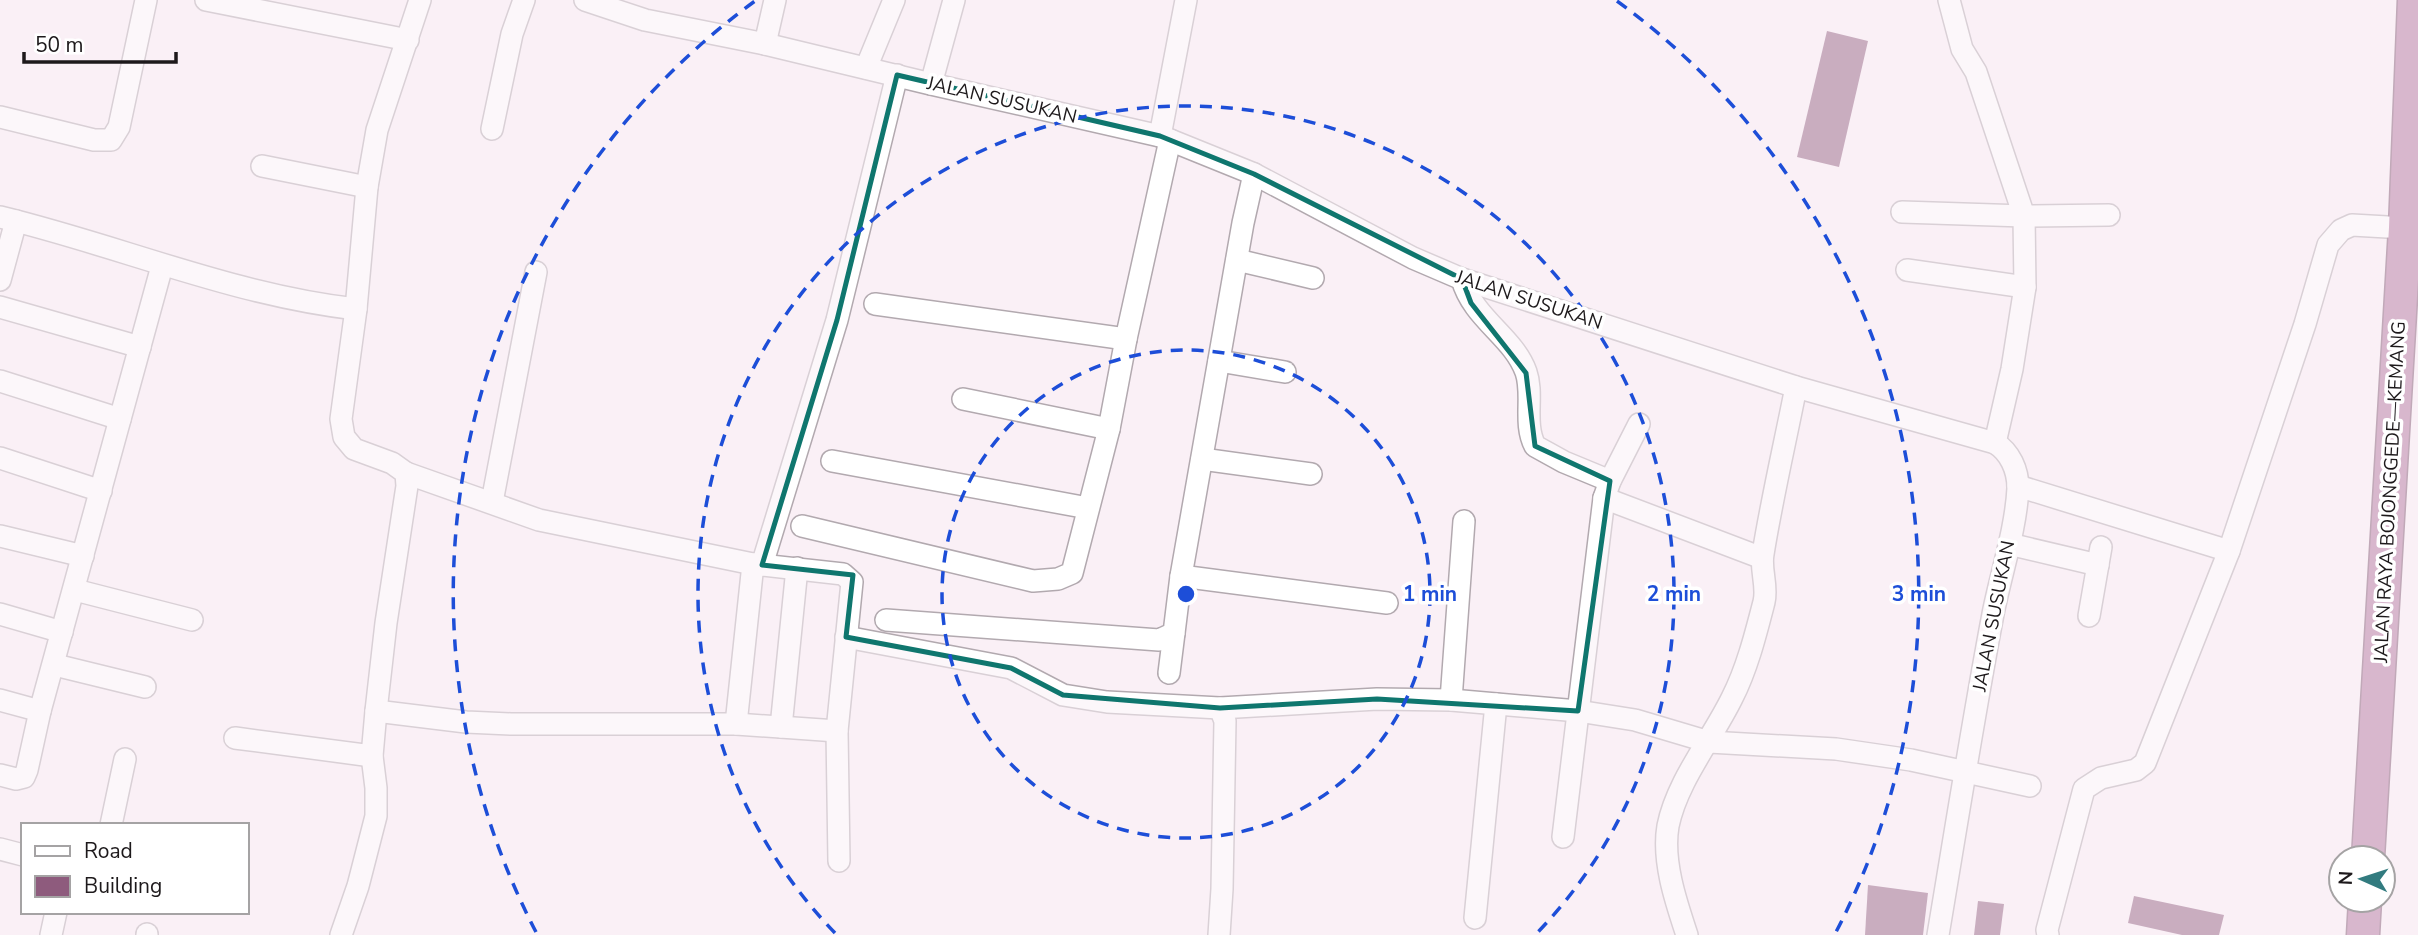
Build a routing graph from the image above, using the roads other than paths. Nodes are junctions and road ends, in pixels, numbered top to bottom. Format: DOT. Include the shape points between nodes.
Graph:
graph roads {
  1 [pos="146,0"];
  2 [pos="206,0"];
  3 [pos="420,0"];
  4 [pos="524,0"];
  5 [pos="585,0"];
  6 [pos="775,0"];
  7 [pos="894,0"];
  8 [pos="954,0"];
  9 [pos="1186,0"];
  10 [pos="1949,0"];
  11 [pos="2414,0"];
  12 [pos="408,40"];
  13 [pos="765,44"];
  14 [pos="866,68"];
  15 [pos="897,75"];
  16 [pos="932,85"];
  17 [pos="0,117"];
  18 [pos="492,129"];
  19 [pos="1165,138"];
  20 [pos="262,166"];
  21 [pos="1254,174"];
  22 [pos="367,187"];
  23 [pos="1902,212"];
  24 [pos="2109,215"];
  25 [pos="2024,216"];
  26 [pos="8,219"];
  27 [pos="2412,227"];
  28 [pos="1237,260"];
  29 [pos="162,266"];
  30 [pos="1907,270"];
  31 [pos="536,272"];
  32 [pos="1313,278"];
  33 [pos="1462,279"];
  34 [pos="0,280"];
  35 [pos="2025,288"];
  36 [pos="875,304"];
  37 [pos="0,307"];
  38 [pos="356,309"];
  39 [pos="1126,340"];
  40 [pos="140,346"];
  41 [pos="1220,360"];
  42 [pos="1285,372"];
  43 [pos="0,381"];
  44 [pos="1796,387"];
  45 [pos="963,399"];
  46 [pos="120,419"];
  47 [pos="1639,424"];
  48 [pos="1110,429"];
  49 [pos="1995,443"];
  50 [pos="0,458"];
  51 [pos="1202,459"];
  52 [pos="832,461"];
  53 [pos="406,473"];
  54 [pos="1311,474"];
  55 [pos="2018,486"];
  56 [pos="1607,490"];
  57 [pos="101,491"];
  58 [pos="492,502"];
  59 [pos="1088,508"];
  60 [pos="1464,521"];
  61 [pos="802,526"];
  62 [pos="0,536"];
  63 [pos="2009,544"];
  64 [pos="2229,551"];
  65 [pos="83,556"];
  66 [pos="1762,558"];
  67 [pos="758,564"];
  68 [pos="797,568"];
  69 [pos="1181,576"];
  70 [pos="75,590"];
  71 [pos="1387,603"];
  72 [pos="0,614"];
  73 [pos="2089,616"];
  74 [pos="192,620"];
  75 [pos="887,620"];
  76 [pos="62,632"];
  77 [pos="1174,633"];
  78 [pos="846,638"];
  79 [pos="55,665"];
  80 [pos="1169,673"];
  81 [pos="145,687"];
  82 [pos="0,700"];
  83 [pos="1451,700"];
  84 [pos="1496,704"];
  85 [pos="1220,708"];
  86 [pos="40,711"];
  87 [pos="376,711"];
  88 [pos="1578,711"];
  89 [pos="736,724"];
  90 [pos="781,727"];
  91 [pos="837,731"];
  92 [pos="235,738"];
  93 [pos="1709,742"];
  94 [pos="372,756"];
  95 [pos="125,759"];
  96 [pos="1966,773"];
  97 [pos="0,775"];
  98 [pos="2030,786"];
  99 [pos="111,823"];
  100 [pos="1563,837"];
  101 [pos="2369,844"];
  102 [pos="0,849"];
  103 [pos="21,854"];
  104 [pos="839,861"];
  105 [pos="56,914"];
  106 [pos="2364,914"];
  107 [pos="1475,918"];
  108 [pos="51,935"];
  109 [pos="341,935"];
  110 [pos="1219,935"];
  111 [pos="1687,935"];
  112 [pos="1938,935"];
  113 [pos="2048,935"];
  114 [pos="2363,935"];
  1 -- 17 [label="street" via="119,127 111,140"];
  2 -- 12 [label="street"];
  3 -- 12 [label="street"];
  4 -- 18 [label="street"];
  5 -- 13 [label="street, JALAN SUSUKAN" via="645,20"];
  6 -- 13 [label="street"];
  7 -- 14 [label="street"];
  8 -- 16 [label="street"];
  9 -- 19 [label="street"];
  10 -- 25 [label="street" via="1962,49 1976,72"];
  11 -- 27 [label="highway, JALAN RAYA BOJONGGEDE—KEMANG"];
  12 -- 22 [label="street" via="377,130"];
  13 -- 14 [label="street, JALAN SUSUKAN"];
  14 -- 15 [label="street, JALAN SUSUKAN"];
  15 -- 16 [label="street, JALAN SUSUKAN"];
  15 -- 67 [label="street" via="837,320"];
  16 -- 19 [label="street, JALAN SUSUKAN"];
  19 -- 21 [label="street, JALAN SUSUKAN"];
  19 -- 39 [label="street"];
  20 -- 22 [label="street"];
  21 -- 28 [label="street"];
  21 -- 33 [label="street, JALAN SUSUKAN"];
  22 -- 38 [label="street"];
  23 -- 25 [label="street"];
  24 -- 25 [label="street"];
  25 -- 35 [label="street"];
  26 -- 29 [label="street"];
  26 -- 34 [label="street"];
  27 -- 64 [label="street" via="2352,225 2328,245"];
  27 -- 101 [label="highway, JALAN RAYA BOJONGGEDE—KEMANG"];
  28 -- 32 [label="street"];
  28 -- 41 [label="street"];
  29 -- 38 [label="street" via="305,302"];
  29 -- 40 [label="street"];
  30 -- 35 [label="street"];
  31 -- 58 [label="street"];
  33 -- 44 [label="street, JALAN SUSUKAN"];
  33 -- 56 [label="street" via="1471,303 1527,373 1529,428 1535,446"];
  35 -- 49 [label="street"];
  36 -- 39 [label="street"];
  37 -- 40 [label="street"];
  38 -- 53 [label="street" via="341,419 344,437 354,449"];
  39 -- 48 [label="street"];
  40 -- 46 [label="street"];
  41 -- 42 [label="street"];
  41 -- 51 [label="street"];
  43 -- 46 [label="street"];
  44 -- 49 [label="street, JALAN SUSUKAN"];
  44 -- 66 [label="street"];
  45 -- 48 [label="street"];
  46 -- 57 [label="street"];
  47 -- 56 [label="street"];
  48 -- 59 [label="street"];
  49 -- 55 [label="street, JALAN SUSUKAN" via="2010,457"];
  50 -- 57 [label="street"];
  51 -- 54 [label="street"];
  51 -- 69 [label="street"];
  52 -- 59 [label="street"];
  53 -- 58 [label="street"];
  53 -- 87 [label="street"];
  55 -- 63 [label="street, JALAN SUSUKAN"];
  55 -- 64 [label="street"];
  56 -- 66 [label="street"];
  56 -- 88 [label="street"];
  57 -- 65 [label="street"];
  58 -- 67 [label="street" via="538,520"];
  59 -- 61 [label="street" via="1072,573 1033,581"];
  60 -- 83 [label="street"];
  62 -- 65 [label="street"];
  63 -- 73 [label="street" via="2100,556"];
  63 -- 96 [label="street, JALAN SUSUKAN"];
  64 -- 113 [label="street" via="2145,763 2084,789"];
  65 -- 70 [label="street"];
  66 -- 93 [label="street" via="1765,598 1734,694"];
  67 -- 68 [label="street"];
  67 -- 89 [label="street"];
  68 -- 78 [label="street" via="843,574 852,582"];
  68 -- 90 [label="street"];
  69 -- 71 [label="street"];
  69 -- 77 [label="street"];
  70 -- 74 [label="street"];
  70 -- 76 [label="street"];
  72 -- 76 [label="street"];
  75 -- 77 [label="street" via="1158,640"];
  76 -- 79 [label="street"];
  77 -- 80 [label="street"];
  78 -- 85 [label="street" via="1011,668 1063,695"];
  78 -- 91 [label="street"];
  79 -- 81 [label="street"];
  79 -- 86 [label="street"];
  82 -- 86 [label="street"];
  83 -- 84 [label="street"];
  83 -- 85 [label="street" via="1377,699"];
  84 -- 88 [label="street"];
  84 -- 107 [label="street"];
  85 -- 110 [label="street" via="1225,721"];
  86 -- 97 [label="street" via="24,777"];
  87 -- 89 [label="street" via="500,724"];
  87 -- 94 [label="street"];
  88 -- 93 [label="street" via="1635,720"];
  88 -- 100 [label="street"];
  89 -- 90 [label="street"];
  90 -- 91 [label="street"];
  91 -- 104 [label="street"];
  92 -- 94 [label="street"];
  93 -- 96 [label="street" via="1836,749"];
  93 -- 111 [label="street" via="1684,782 1668,826 1667,856"];
  94 -- 109 [label="street" via="376,816"];
  95 -- 99 [label="street"];
  96 -- 98 [label="street"];
  96 -- 112 [label="street, JALAN SUSUKAN"];
  102 -- 103 [label="street"];
  105 -- 108 [label="street"];
  106 -- 114 [label="highway"];
}
